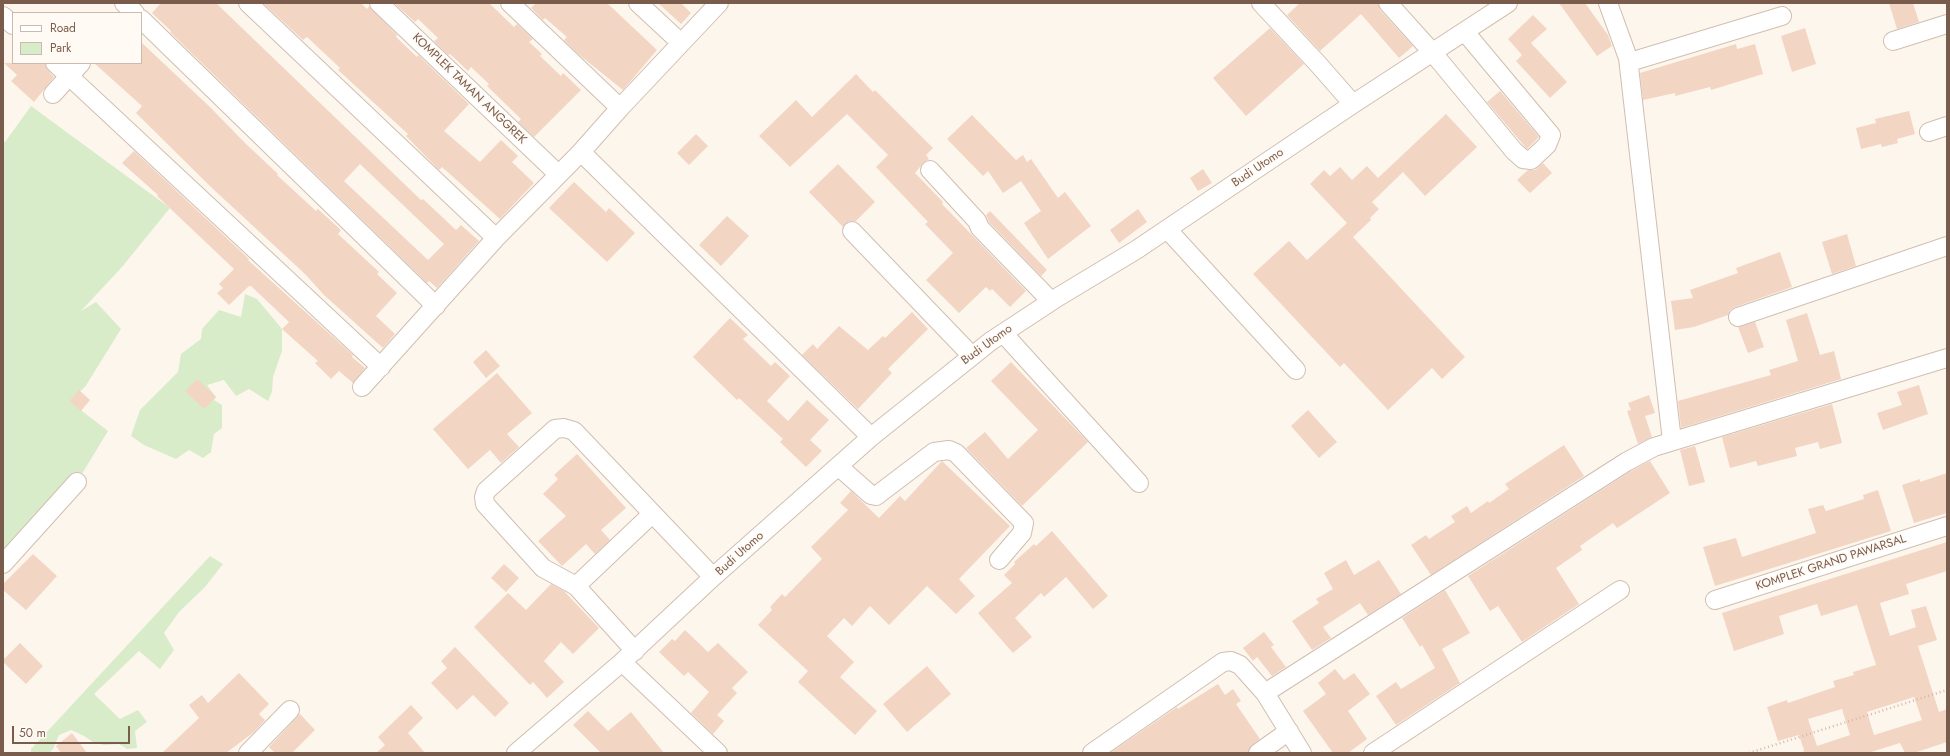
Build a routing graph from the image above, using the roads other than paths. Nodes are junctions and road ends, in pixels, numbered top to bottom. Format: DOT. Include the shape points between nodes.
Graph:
graph roads {
  1 [pos="248,3"];
  2 [pos="379,3"];
  3 [pos="510,3"];
  4 [pos="638,3"];
  5 [pos="720,3"];
  6 [pos="1261,3"];
  7 [pos="1388,3"];
  8 [pos="1508,3"];
  9 [pos="1608,3"];
  10 [pos="3,16"];
  11 [pos="1782,16"];
  12 [pos="142,20"];
  13 [pos="12,24"];
  14 [pos="1947,24"];
  15 [pos="1464,32"];
  16 [pos="1893,41"];
  17 [pos="681,43"];
  18 [pos="1433,53"];
  19 [pos="1628,58"];
  20 [pos="58,64"];
  21 [pos="75,69"];
  22 [pos="53,94"];
  23 [pos="1353,104"];
  24 [pos="620,108"];
  25 [pos="1947,126"];
  26 [pos="1929,132"];
  27 [pos="581,152"];
  28 [pos="930,170"];
  29 [pos="558,174"];
  30 [pos="1167,229"];
  31 [pos="852,231"];
  32 [pos="496,238"];
  33 [pos="1947,246"];
  34 [pos="1051,301"];
  35 [pos="436,306"];
  36 [pos="1738,317"];
  37 [pos="1003,333"];
  38 [pos="972,356"];
  39 [pos="1947,358"];
  40 [pos="381,367"];
  41 [pos="1296,370"];
  42 [pos="362,387"];
  43 [pos="871,437"];
  44 [pos="1672,441"];
  45 [pos="838,466"];
  46 [pos="77,482"];
  47 [pos="1139,483"];
  48 [pos="652,514"];
  49 [pos="1947,526"];
  50 [pos="999,560"];
  51 [pos="3,564"];
  52 [pos="713,577"];
  53 [pos="576,586"];
  54 [pos="1620,590"];
  55 [pos="1715,600"];
  56 [pos="629,656"];
  57 [pos="1265,693"];
  58 [pos="290,710"];
  59 [pos="1289,732"];
  60 [pos="248,753"];
  61 [pos="516,753"];
  62 [pos="718,753"];
  63 [pos="1092,753"];
  64 [pos="1258,753"];
  65 [pos="1302,753"];
  66 [pos="1373,753"];
  1 -- 32 [label="street"];
  2 -- 29 [label="street, KOMPLEK TAMAN ANGGREK"];
  3 -- 24 [label="street"];
  4 -- 17 [label="street"];
  5 -- 17 [label="street"];
  6 -- 23 [label="street"];
  7 -- 18 [label="street"];
  8 -- 15 [label="street, Budi Utomo"];
  9 -- 19 [label="street"];
  10 -- 13 [label="street"];
  11 -- 19 [label="street" via="1639,60 1633,61"];
  12 -- 35 [label="street"];
  14 -- 16 [label="street"];
  15 -- 18 [label="street, Budi Utomo"];
  15 -- 18 [label="street" via="1551,135 1547,145 1531,160 1523,159 1514,152"];
  17 -- 24 [label="street"];
  18 -- 23 [label="street, Budi Utomo"];
  19 -- 44 [label="street"];
  20 -- 21 [label="street"];
  21 -- 22 [label="street"];
  21 -- 40 [label="street"];
  23 -- 30 [label="street, Budi Utomo"];
  24 -- 27 [label="street"];
  25 -- 26 [label="street"];
  27 -- 29 [label="street"];
  27 -- 43 [label="street"];
  28 -- 34 [label="street" via="977,221 980,228"];
  29 -- 32 [label="street"];
  30 -- 34 [label="street, Budi Utomo"];
  30 -- 41 [label="street"];
  31 -- 38 [label="street"];
  32 -- 35 [label="street"];
  33 -- 36 [label="street"];
  34 -- 37 [label="street, Budi Utomo"];
  35 -- 40 [label="street"];
  37 -- 38 [label="street, Budi Utomo"];
  37 -- 47 [label="street"];
  38 -- 43 [label="street, Budi Utomo"];
  39 -- 44 [label="street"];
  40 -- 42 [label="street"];
  43 -- 45 [label="street, Budi Utomo"];
  44 -- 57 [label="street" via="1654,447 1626,462"];
  45 -- 50 [label="street" via="871,495 876,496 934,452 949,450 956,454 1024,523 1022,533"];
  45 -- 52 [label="street, Budi Utomo"];
  46 -- 51 [label="street"];
  48 -- 52 [label="street"];
  48 -- 53 [label="street"];
  48 -- 53 [label="street" via="574,431 564,428 555,429 486,491 485,504 543,568"];
  49 -- 55 [label="street, KOMPLEK GRAND PAWARSAL"];
  52 -- 56 [label="street, Budi Utomo"];
  53 -- 56 [label="street"];
  54 -- 66 [label="street"];
  56 -- 61 [label="street, Budi Utomo"];
  56 -- 62 [label="street"];
  57 -- 59 [label="street"];
  57 -- 63 [label="street" via="1240,665 1231,661 1223,662"];
  58 -- 60 [label="street"];
  59 -- 64 [label="street"];
  59 -- 65 [label="street"];
}
